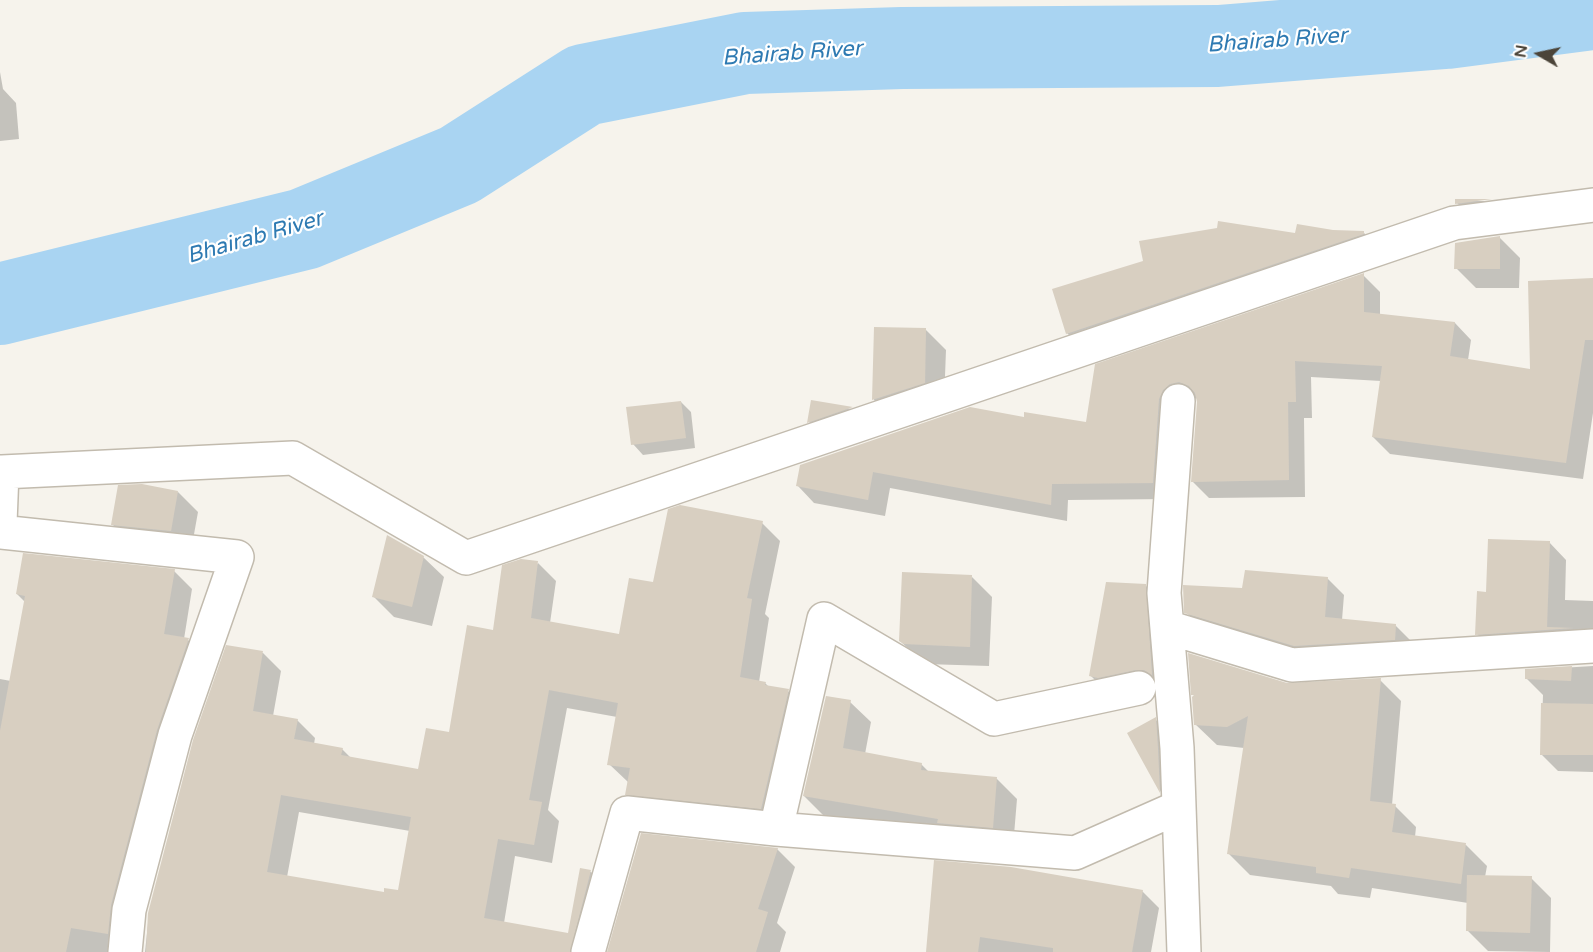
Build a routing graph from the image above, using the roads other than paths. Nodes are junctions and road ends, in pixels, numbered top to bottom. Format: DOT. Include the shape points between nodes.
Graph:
graph roads {
  1 [pos="1593,205"];
  2 [pos="1178,401"];
  3 [pos="0,523"];
  4 [pos="0,532"];
  5 [pos="1167,627"];
  6 [pos="1593,646"];
  7 [pos="1139,688"];
  8 [pos="1179,807"];
  9 [pos="776,829"];
  10 [pos="125,952"];
  11 [pos="588,952"];
  12 [pos="1184,952"];
  1 -- 3 [label="street" via="1454,223 466,558 293,458 2,472"];
  2 -- 5 [label="street" via="1164,593"];
  4 -- 10 [label="street" via="237,558 175,735 129,910"];
  5 -- 6 [label="street" via="1292,665"];
  5 -- 8 [label="street"];
  7 -- 9 [label="street" via="994,719 824,619"];
  8 -- 9 [label="street" via="1075,853"];
  8 -- 12 [label="street"];
  9 -- 11 [label="street" via="627,813"];
}
